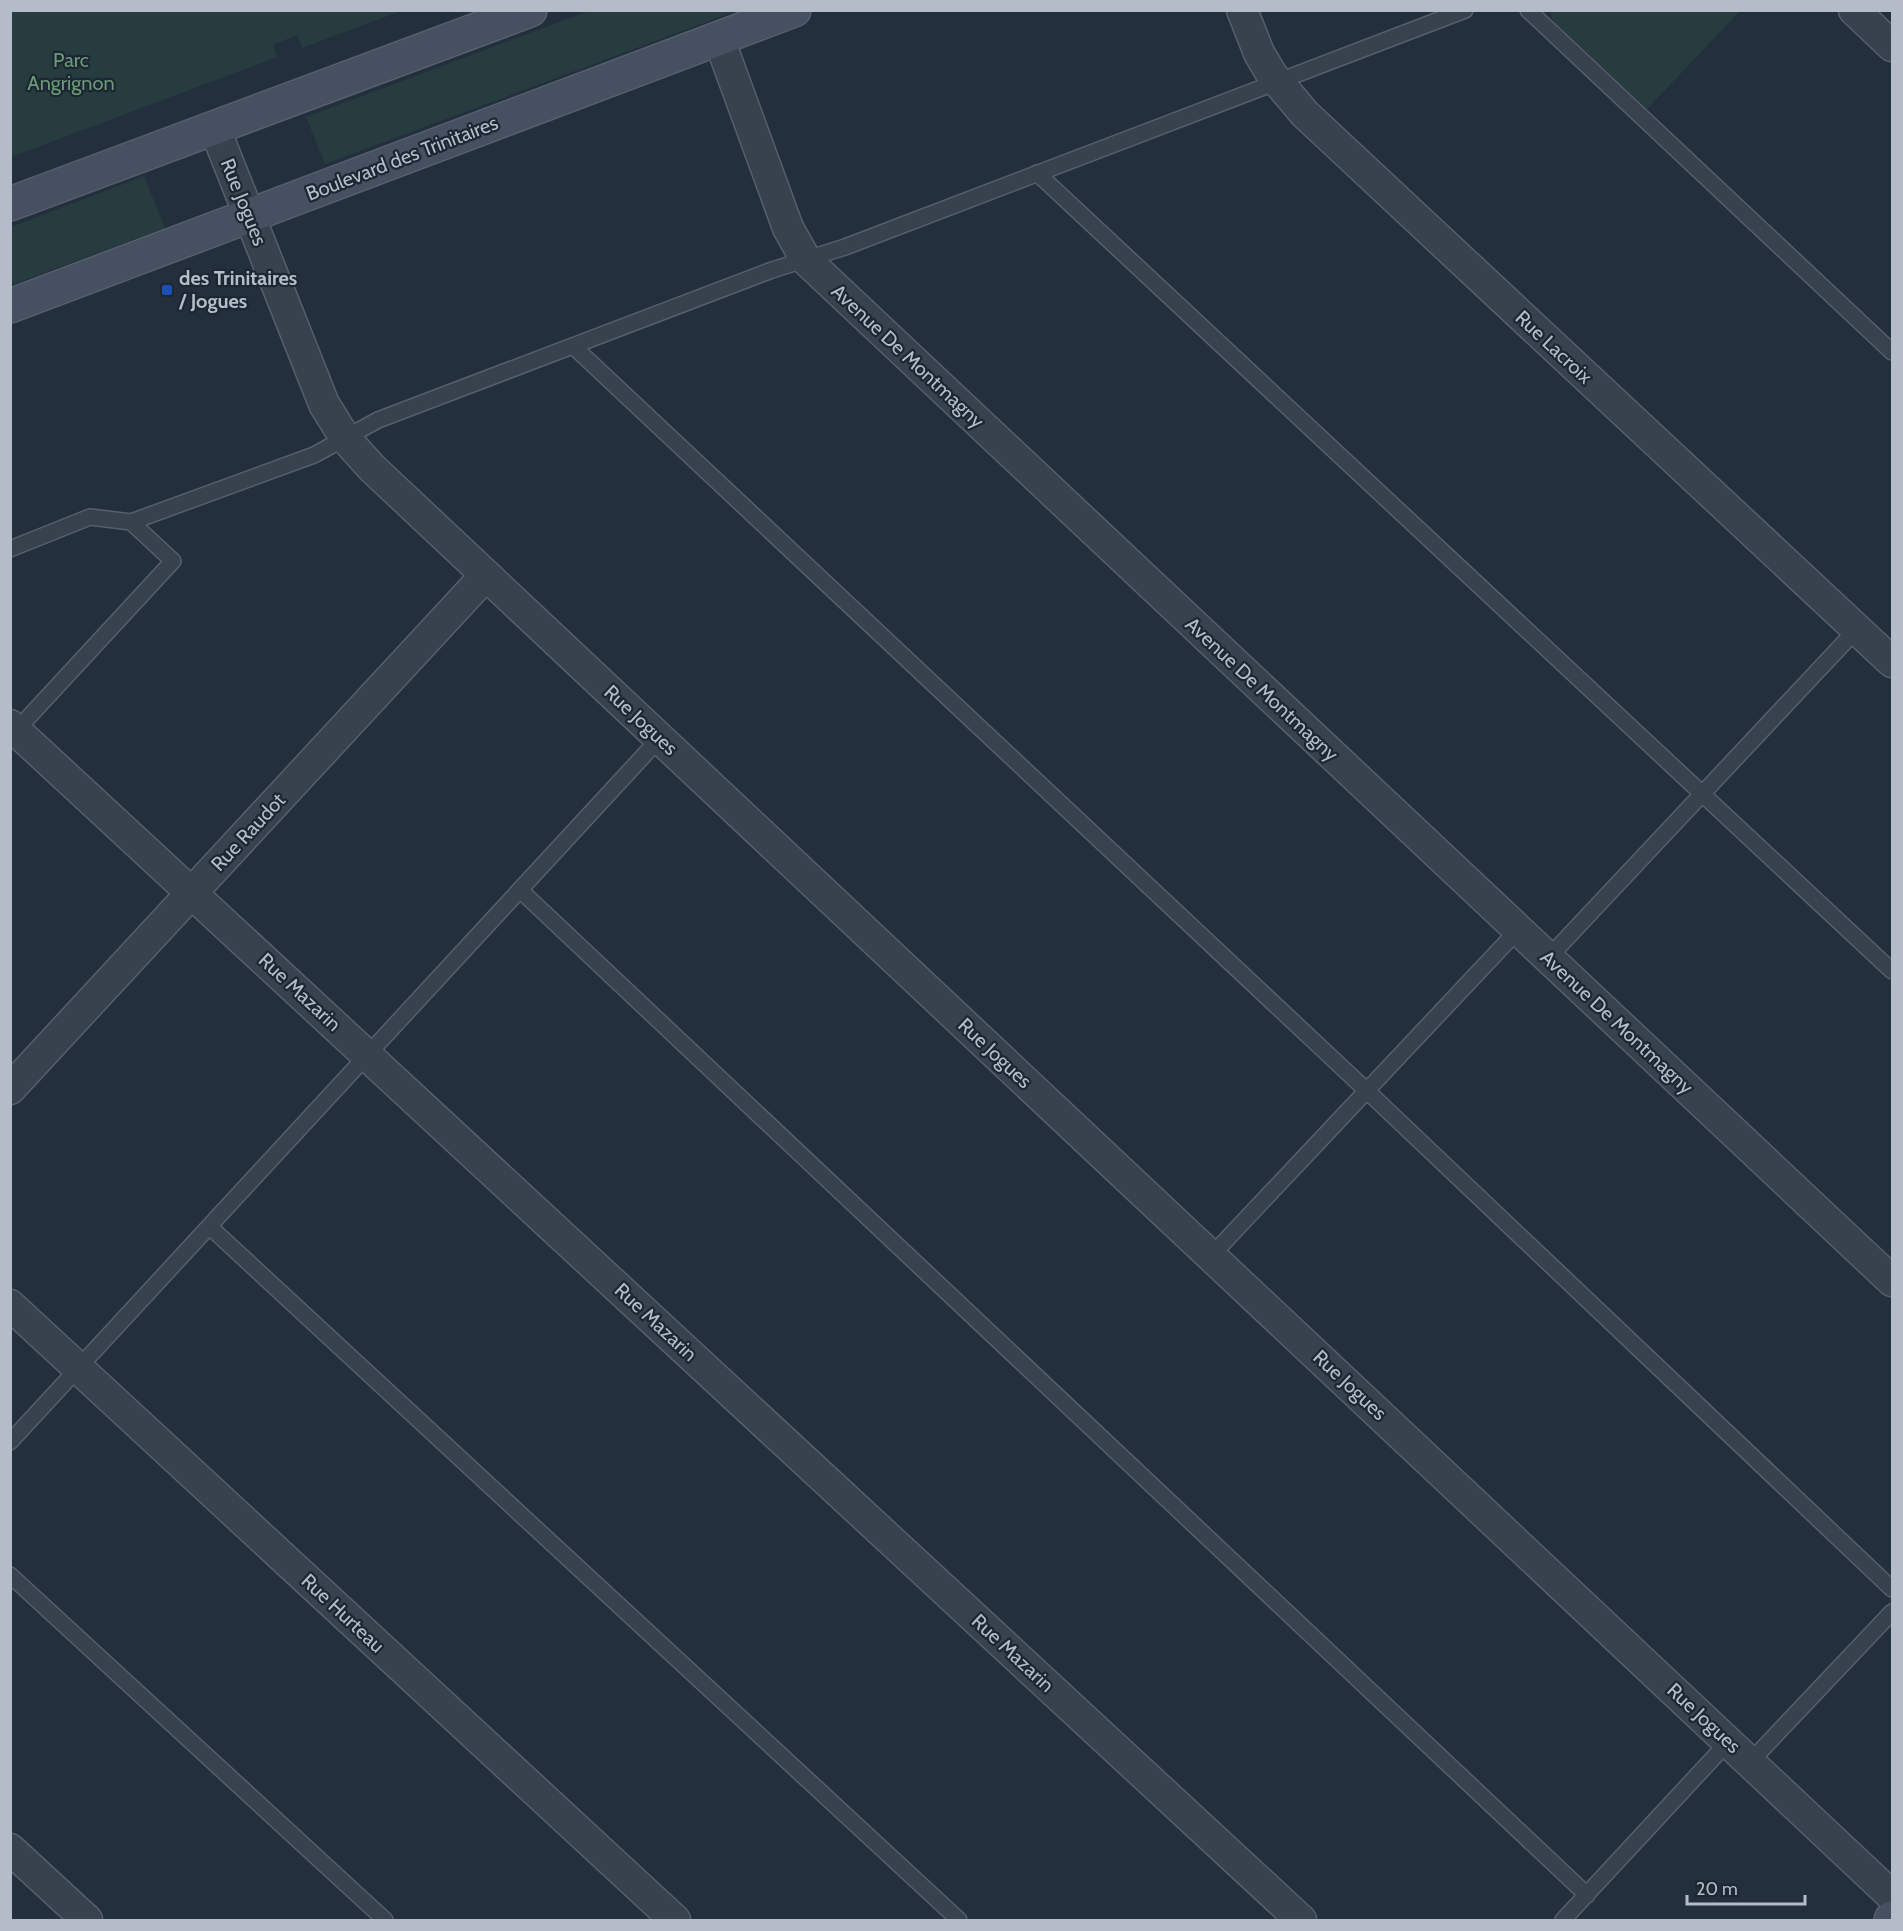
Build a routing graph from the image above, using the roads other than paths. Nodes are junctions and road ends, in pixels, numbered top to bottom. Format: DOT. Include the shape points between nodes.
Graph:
graph roads {
  1 [pos="530,10"];
  2 [pos="794,10"];
  3 [pos="1242,10"];
  4 [pos="1465,10"];
  5 [pos="1528,10"];
  6 [pos="1854,10"];
  7 [pos="719,39"];
  8 [pos="1893,46"];
  9 [pos="1278,82"];
  10 [pos="215,129"];
  11 [pos="1037,173"];
  12 [pos="10,204"];
  13 [pos="250,215"];
  14 [pos="806,260"];
  15 [pos="10,306"];
  16 [pos="573,346"];
  17 [pos="1893,352"];
  18 [pos="345,438"];
  19 [pos="131,522"];
  20 [pos="10,549"];
  21 [pos="486,575"];
  22 [pos="1857,629"];
  23 [pos="1891,657"];
  24 [pos="12,730"];
  25 [pos="660,738"];
  26 [pos="1702,794"];
  27 [pos="520,890"];
  28 [pos="192,892"];
  29 [pos="1518,930"];
  30 [pos="1549,957"];
  31 [pos="1893,971"];
  32 [pos="368,1055"];
  33 [pos="10,1089"];
  34 [pos="1366,1090"];
  35 [pos="210,1227"];
  36 [pos="1211,1256"];
  37 [pos="1893,1281"];
  38 [pos="10,1305"];
  39 [pos="79,1368"];
  40 [pos="10,1442"];
  41 [pos="10,1575"];
  42 [pos="1893,1589"];
  43 [pos="1893,1612"];
  44 [pos="1729,1741"];
  45 [pos="1750,1762"];
  46 [pos="10,1849"];
  47 [pos="1587,1895"];
  48 [pos="1893,1896"];
  49 [pos="87,1920"];
  50 [pos="385,1920"];
  51 [pos="675,1920"];
  52 [pos="959,1920"];
  53 [pos="1301,1920"];
  54 [pos="1563,1920"];
  1 -- 10 [label="main road"];
  2 -- 7 [label="main road, Boulevard des Trinitaires"];
  3 -- 9 [label="street, Rue Lacroix" via="1259,53"];
  4 -- 9 [label="lane"];
  5 -- 17 [label="lane"];
  6 -- 8 [label="street"];
  7 -- 13 [label="main road, Boulevard des Trinitaires"];
  7 -- 14 [label="street, Avenue De Montmagny" via="788,228"];
  9 -- 11 [label="lane"];
  9 -- 22 [label="street, Rue Lacroix" via="1305,114"];
  10 -- 12 [label="main road"];
  10 -- 13 [label="street, Rue Jogues"];
  11 -- 14 [label="lane"];
  11 -- 26 [label="lane"];
  13 -- 15 [label="main road, Boulevard des Trinitaires"];
  13 -- 18 [label="street, Rue Jogues" via="324,404"];
  14 -- 16 [label="lane"];
  14 -- 29 [label="street, Avenue De Montmagny"];
  16 -- 18 [label="lane" via="378,420"];
  16 -- 34 [label="lane"];
  18 -- 19 [label="lane" via="314,455"];
  18 -- 21 [label="street, Rue Jogues"];
  19 -- 20 [label="lane" via="90,517"];
  19 -- 24 [label="lane" via="173,561"];
  21 -- 25 [label="street, Rue Jogues"];
  21 -- 28 [label="street, Rue Raudot"];
  22 -- 23 [label="street, Rue Lacroix"];
  22 -- 26 [label="lane"];
  24 -- 28 [label="street, Rue Mazarin"];
  25 -- 27 [label="lane"];
  25 -- 36 [label="street, Rue Jogues"];
  26 -- 30 [label="lane"];
  26 -- 31 [label="lane"];
  27 -- 32 [label="lane"];
  27 -- 47 [label="lane"];
  28 -- 32 [label="street, Rue Mazarin"];
  28 -- 33 [label="street, Rue Raudot"];
  29 -- 30 [label="street, Avenue De Montmagny"];
  29 -- 34 [label="lane"];
  30 -- 37 [label="street, Avenue De Montmagny"];
  32 -- 35 [label="lane"];
  32 -- 53 [label="street, Rue Mazarin"];
  34 -- 36 [label="lane"];
  34 -- 42 [label="lane"];
  35 -- 39 [label="lane"];
  35 -- 52 [label="lane"];
  36 -- 44 [label="street, Rue Jogues"];
  38 -- 39 [label="street, Rue Hurteau"];
  39 -- 40 [label="lane"];
  39 -- 51 [label="street, Rue Hurteau"];
  41 -- 50 [label="lane"];
  43 -- 45 [label="lane"];
  44 -- 45 [label="street, Rue Jogues"];
  44 -- 47 [label="lane"];
  45 -- 48 [label="street, Rue Jogues"];
  46 -- 49 [label="street"];
  47 -- 54 [label="lane"];
}
